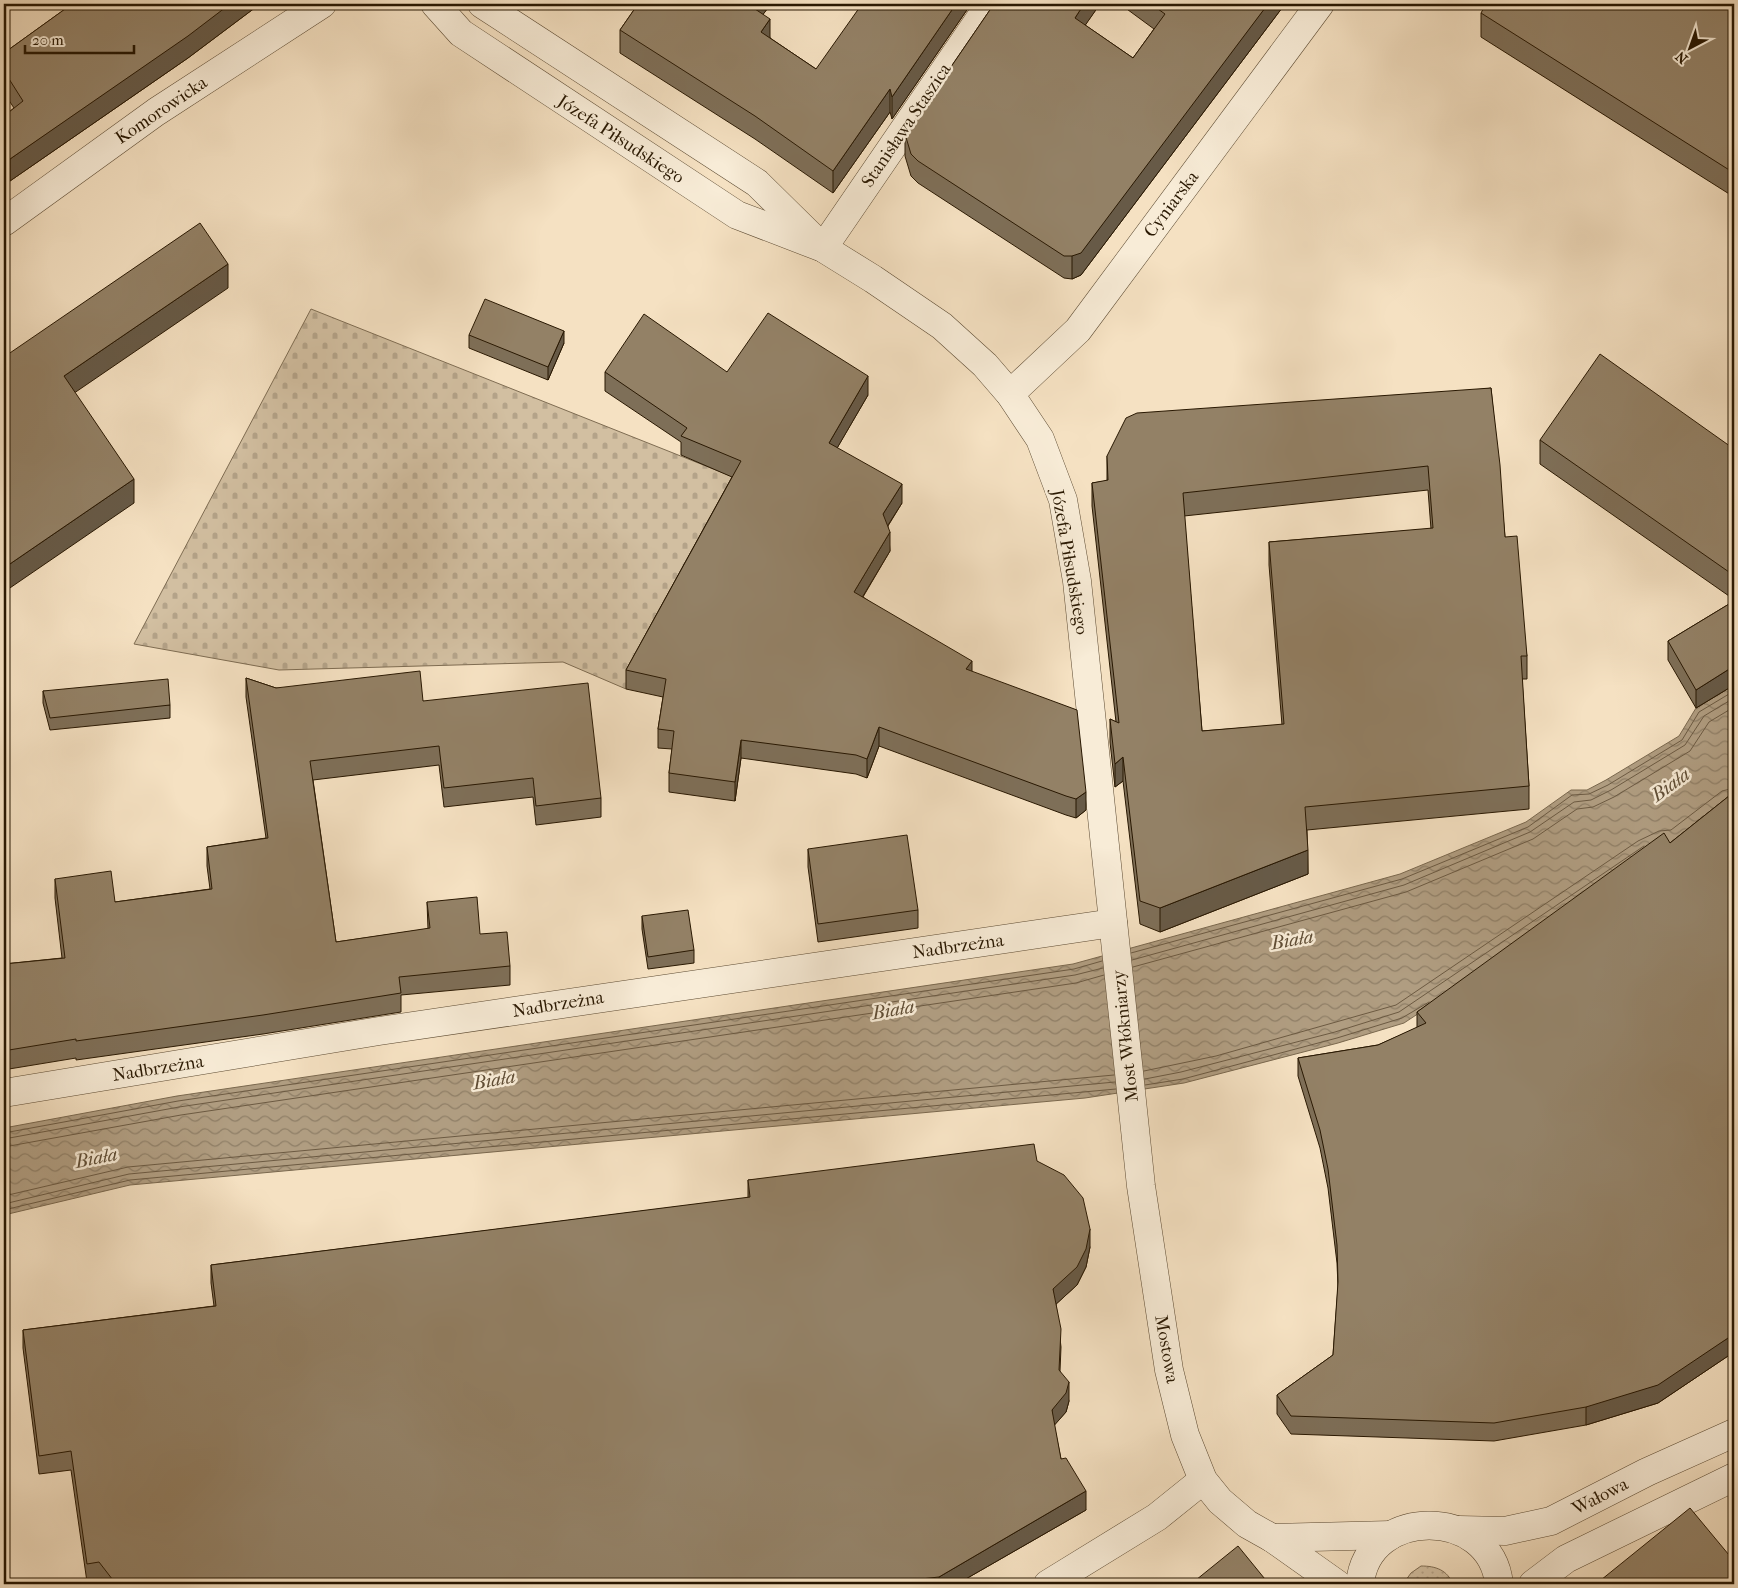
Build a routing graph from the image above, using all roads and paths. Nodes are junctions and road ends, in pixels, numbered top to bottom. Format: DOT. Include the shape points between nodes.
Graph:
graph roads {
  1 [pos="322,4"];
  2 [pos="435,4"];
  3 [pos="482,4"];
  4 [pos="990,4"];
  5 [pos="1320,4"];
  6 [pos="4,222"];
  7 [pos="823,248"];
  8 [pos="1010,394"];
  9 [pos="1113,923"];
  10 [pos="1116,950"];
  11 [pos="4,1093"];
  12 [pos="1133,1123"];
  13 [pos="1734,1433"];
  14 [pos="1734,1478"];
  15 [pos="1203,1480"];
  16 [pos="1459,1530"];
  17 [pos="1391,1535"];
  18 [pos="1272,1538"];
  19 [pos="1048,1584"];
  20 [pos="1337,1584"];
  21 [pos="1360,1584"];
  22 [pos="1498,1584"];
  23 [pos="1533,1584"];
  1 -- 6 [label="street, Komorowicka" via="156,112"];
  2 -- 7 [label="street, Józefa Piłsudskiego" via="461,33 737,216"];
  3 -- 7 [label="street, Józefa Piłsudskiego" via="757,183"];
  4 -- 7 [label="street, Stanisława Staszica"];
  5 -- 8 [label="street, Cyniarska" via="1078,330"];
  7 -- 8 [label="street, Józefa Piłsudskiego" via="942,326 985,365"];
  8 -- 9 [label="street, Józefa Piłsudskiego" via="1040,439 1063,500 1077,581"];
  9 -- 10 [label="street, Józefa Piłsudskiego"];
  9 -- 11 [label="street, Nadbrzeżna" via="379,1031"];
  10 -- 12 [label="street, Most Włókniarzy"];
  12 -- 15 [label="street, Mostowa" via="1169,1370 1185,1435"];
  13 -- 16 [label="street, Wałowa" via="1647,1472 1551,1521 1506,1531"];
  14 -- 23 [label="street" via="1566,1559"];
  15 -- 18 [label="street, Mostowa" via="1220,1501 1247,1524"];
  15 -- 19 [label="street" via="1157,1517"];
  16 -- 17 [label="street" via="1436,1524 1420,1525"];
  16 -- 22 [label="street" via="1490,1558"];
  17 -- 18 [label="street"];
  17 -- 21 [label="street" via="1376,1547"];
  18 -- 20 [label="street, Mostowa"];
}
